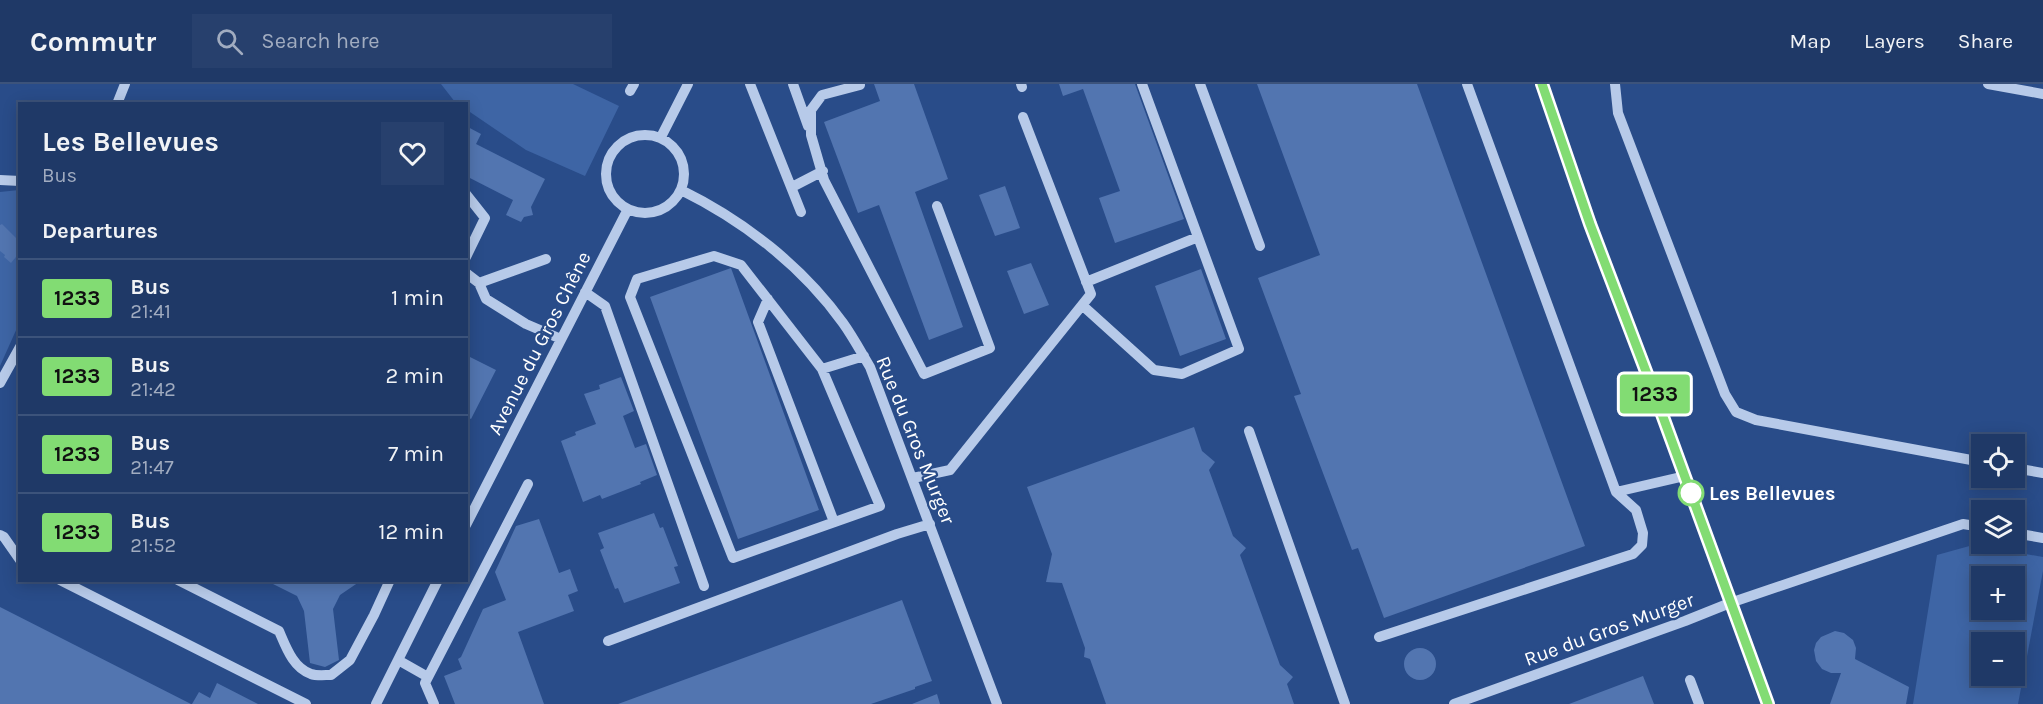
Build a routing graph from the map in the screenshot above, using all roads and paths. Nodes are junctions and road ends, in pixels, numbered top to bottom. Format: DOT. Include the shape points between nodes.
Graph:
graph roads {
  1 [pos="125,84"];
  2 [pos="688,84"];
  3 [pos="750,84"];
  4 [pos="793,84"];
  5 [pos="1142,84"];
  6 [pos="1200,84"];
  7 [pos="1467,84"];
  8 [pos="1542,84"];
  9 [pos="1615,84"];
  10 [pos="1988,84"];
  11 [pos="860,85"];
  12 [pos="2043,94"];
  13 [pos="118,102"];
  14 [pos="1023,117"];
  15 [pos="811,135"];
  16 [pos="661,137"];
  17 [pos="823,171"];
  18 [pos="0,180"];
  19 [pos="18,181"];
  20 [pos="792,187"];
  21 [pos="681,190"];
  22 [pos="468,197"];
  23 [pos="937,206"];
  24 [pos="628,209"];
  25 [pos="801,212"];
  26 [pos="1198,237"];
  27 [pos="1260,246"];
  28 [pos="468,253"];
  29 [pos="546,259"];
  30 [pos="468,275"];
  31 [pos="1086,282"];
  32 [pos="479,283"];
  33 [pos="585,292"];
  34 [pos="768,298"];
  35 [pos="1082,305"];
  36 [pos="561,339"];
  37 [pos="18,351"];
  38 [pos="864,356"];
  39 [pos="822,369"];
  40 [pos="0,383"];
  41 [pos="1249,431"];
  42 [pos="1971,460"];
  43 [pos="2025,470"];
  44 [pos="2043,473"];
  45 [pos="1685,476"];
  46 [pos="913,478"];
  47 [pos="528,484"];
  48 [pos="1616,492"];
  49 [pos="468,521"];
  50 [pos="834,522"];
  51 [pos="930,524"];
  52 [pos="1971,525"];
  53 [pos="0,535"];
  54 [pos="2025,535"];
  55 [pos="2043,538"];
  56 [pos="18,557"];
  57 [pos="64,582"];
  58 [pos="182,582"];
  59 [pos="389,582"];
  60 [pos="437,582"];
  61 [pos="704,586"];
  62 [pos="1730,603"];
  63 [pos="1379,637"];
  64 [pos="608,641"];
  65 [pos="398,660"];
  66 [pos="428,677"];
  67 [pos="1690,680"];
  68 [pos="283,699"];
  69 [pos="431,702"];
  70 [pos="306,704"];
  71 [pos="376,704"];
  72 [pos="997,704"];
  73 [pos="1345,704"];
  74 [pos="1454,704"];
  75 [pos="1699,704"];
  76 [pos="1768,704"];
  1 -- 13 [label="street"];
  2 -- 16 [label="street"];
  3 -- 20 [label="street"];
  4 -- 15 [label="street"];
  5 -- 26 [label="street"];
  6 -- 27 [label="street"];
  7 -- 48 [label="street"];
  8 -- 45 [label="street"];
  9 -- 42 [label="street" via="1618,113 1725,394 1736,412 1756,420"];
  10 -- 12 [label="street"];
  11 -- 15 [label="street" via="822,94 811,110"];
  14 -- 31 [label="street"];
  15 -- 17 [label="street"];
  16 -- 21 [label="street" via="674,147 683,163"];
  16 -- 24 [label="street" via="632,137 611,154 607,181 614,198"];
  17 -- 20 [label="street"];
  17 -- 23 [label="street" via="824,180 924,374 990,348"];
  18 -- 19 [label="street"];
  20 -- 25 [label="street"];
  21 -- 24 [label="street" via="659,211 643,213"];
  21 -- 38 [label="street, Rue du Gros Murger" via="735,220 778,252 843,323"];
  22 -- 28 [label="street" via="485,218"];
  24 -- 33 [label="street, Avenue du Gros Chêne"];
  26 -- 31 [label="street"];
  26 -- 35 [label="street" via="1239,349 1182,374 1154,370"];
  29 -- 32 [label="street"];
  30 -- 32 [label="street"];
  31 -- 35 [label="street" via="1091,294"];
  32 -- 36 [label="street" via="486,298 526,324"];
  33 -- 36 [label="street, Avenue du Gros Chêne"];
  33 -- 61 [label="street" via="605,306"];
  34 -- 39 [label="street"];
  34 -- 50 [label="street" via="758,322"];
  34 -- 50 [label="street" via="741,265 714,256 637,279 630,297 733,558"];
  35 -- 46 [label="street" via="950,470"];
  36 -- 49 [label="street, Avenue du Gros Chêne"];
  37 -- 40 [label="street"];
  38 -- 39 [label="street"];
  38 -- 46 [label="street, Rue du Gros Murger"];
  39 -- 50 [label="street" via="880,506"];
  41 -- 73 [label="street"];
  43 -- 44 [label="street"];
  45 -- 48 [label="street"];
  45 -- 62 [label="street"];
  46 -- 51 [label="street, Rue du Gros Murger"];
  47 -- 66 [label="street"];
  48 -- 63 [label="street" via="1636,510 1642,545 1633,554"];
  51 -- 64 [label="street"];
  51 -- 72 [label="street, Rue du Gros Murger"];
  52 -- 62 [label="street, Rue du Gros Murger" via="1963,524"];
  53 -- 56 [label="street"];
  54 -- 55 [label="street"];
  57 -- 68 [label="street"];
  58 -- 59 [label="street" via="279,631 297,666 310,674 331,675 350,660"];
  60 -- 65 [label="street"];
  62 -- 74 [label="street, Rue du Gros Murger"];
  62 -- 76 [label="street"];
  65 -- 66 [label="street"];
  65 -- 71 [label="street"];
  66 -- 69 [label="street" via="425,683"];
  67 -- 75 [label="street"];
  68 -- 70 [label="street"];
}
